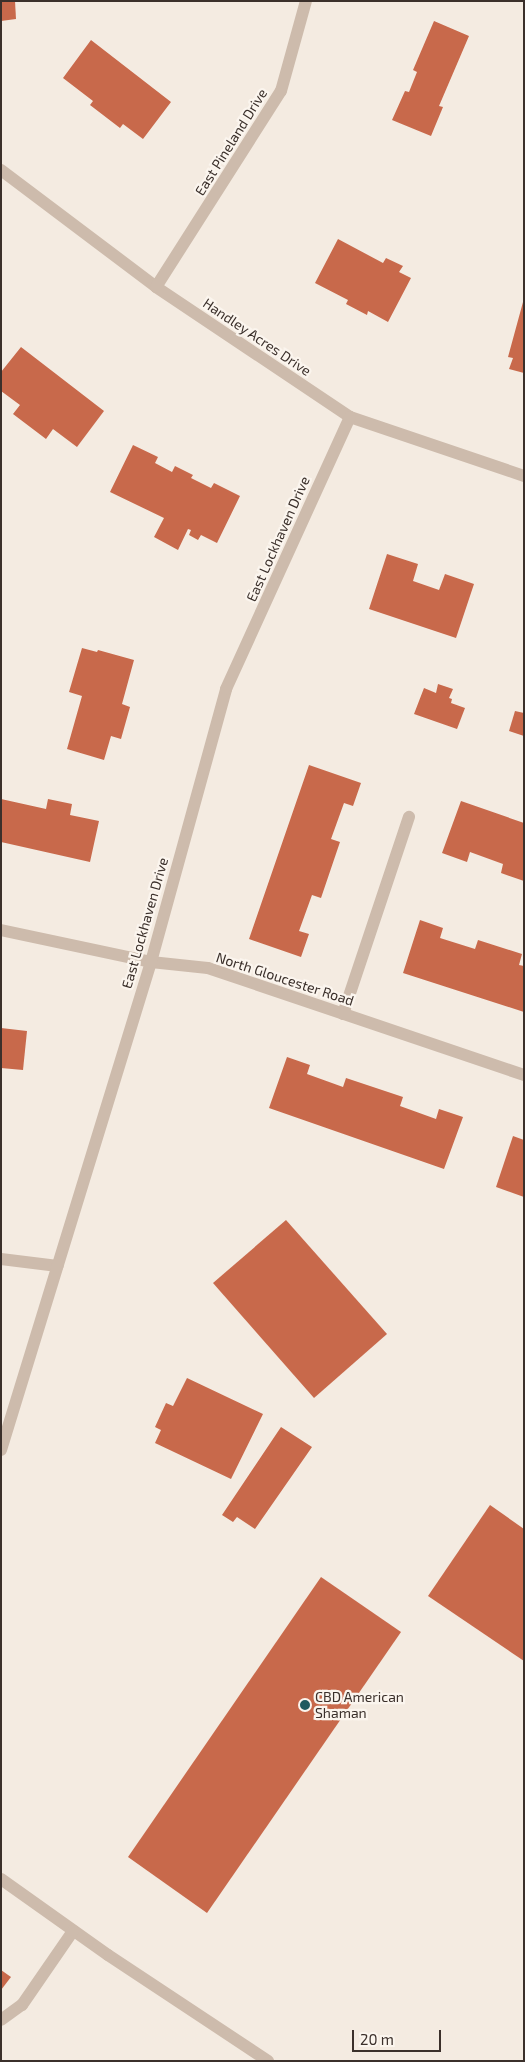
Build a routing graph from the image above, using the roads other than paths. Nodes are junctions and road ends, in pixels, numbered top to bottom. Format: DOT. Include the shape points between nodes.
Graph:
graph roads {
  1 [pos="306,1"];
  2 [pos="1,170"];
  3 [pos="156,287"];
  4 [pos="350,417"];
  5 [pos="524,476"];
  6 [pos="408,817"];
  7 [pos="1,930"];
  8 [pos="151,962"];
  9 [pos="343,1014"];
  10 [pos="524,1075"];
  11 [pos="1,1259"];
  12 [pos="58,1266"];
  13 [pos="1,1450"];
  14 [pos="1,1878"];
  15 [pos="73,1930"];
  16 [pos="1,2020"];
  17 [pos="268,2061"];
  1 -- 3 [label="street, East Pineland Drive" via="281,91"];
  2 -- 3 [label="street, Handley Acres Drive"];
  3 -- 4 [label="street, Handley Acres Drive"];
  4 -- 5 [label="street, Handley Acres Drive"];
  4 -- 8 [label="street, East Lockhaven Drive" via="226,690"];
  6 -- 9 [label="street"];
  7 -- 8 [label="street, North Gloucester Road"];
  8 -- 9 [label="street, North Gloucester Road" via="208,968"];
  8 -- 12 [label="street, East Lockhaven Drive"];
  9 -- 10 [label="street, North Gloucester Road"];
  11 -- 12 [label="street"];
  12 -- 13 [label="street, East Lockhaven Drive"];
  14 -- 15 [label="street"];
  15 -- 16 [label="street" via="22,2005"];
  15 -- 17 [label="street"];
}
